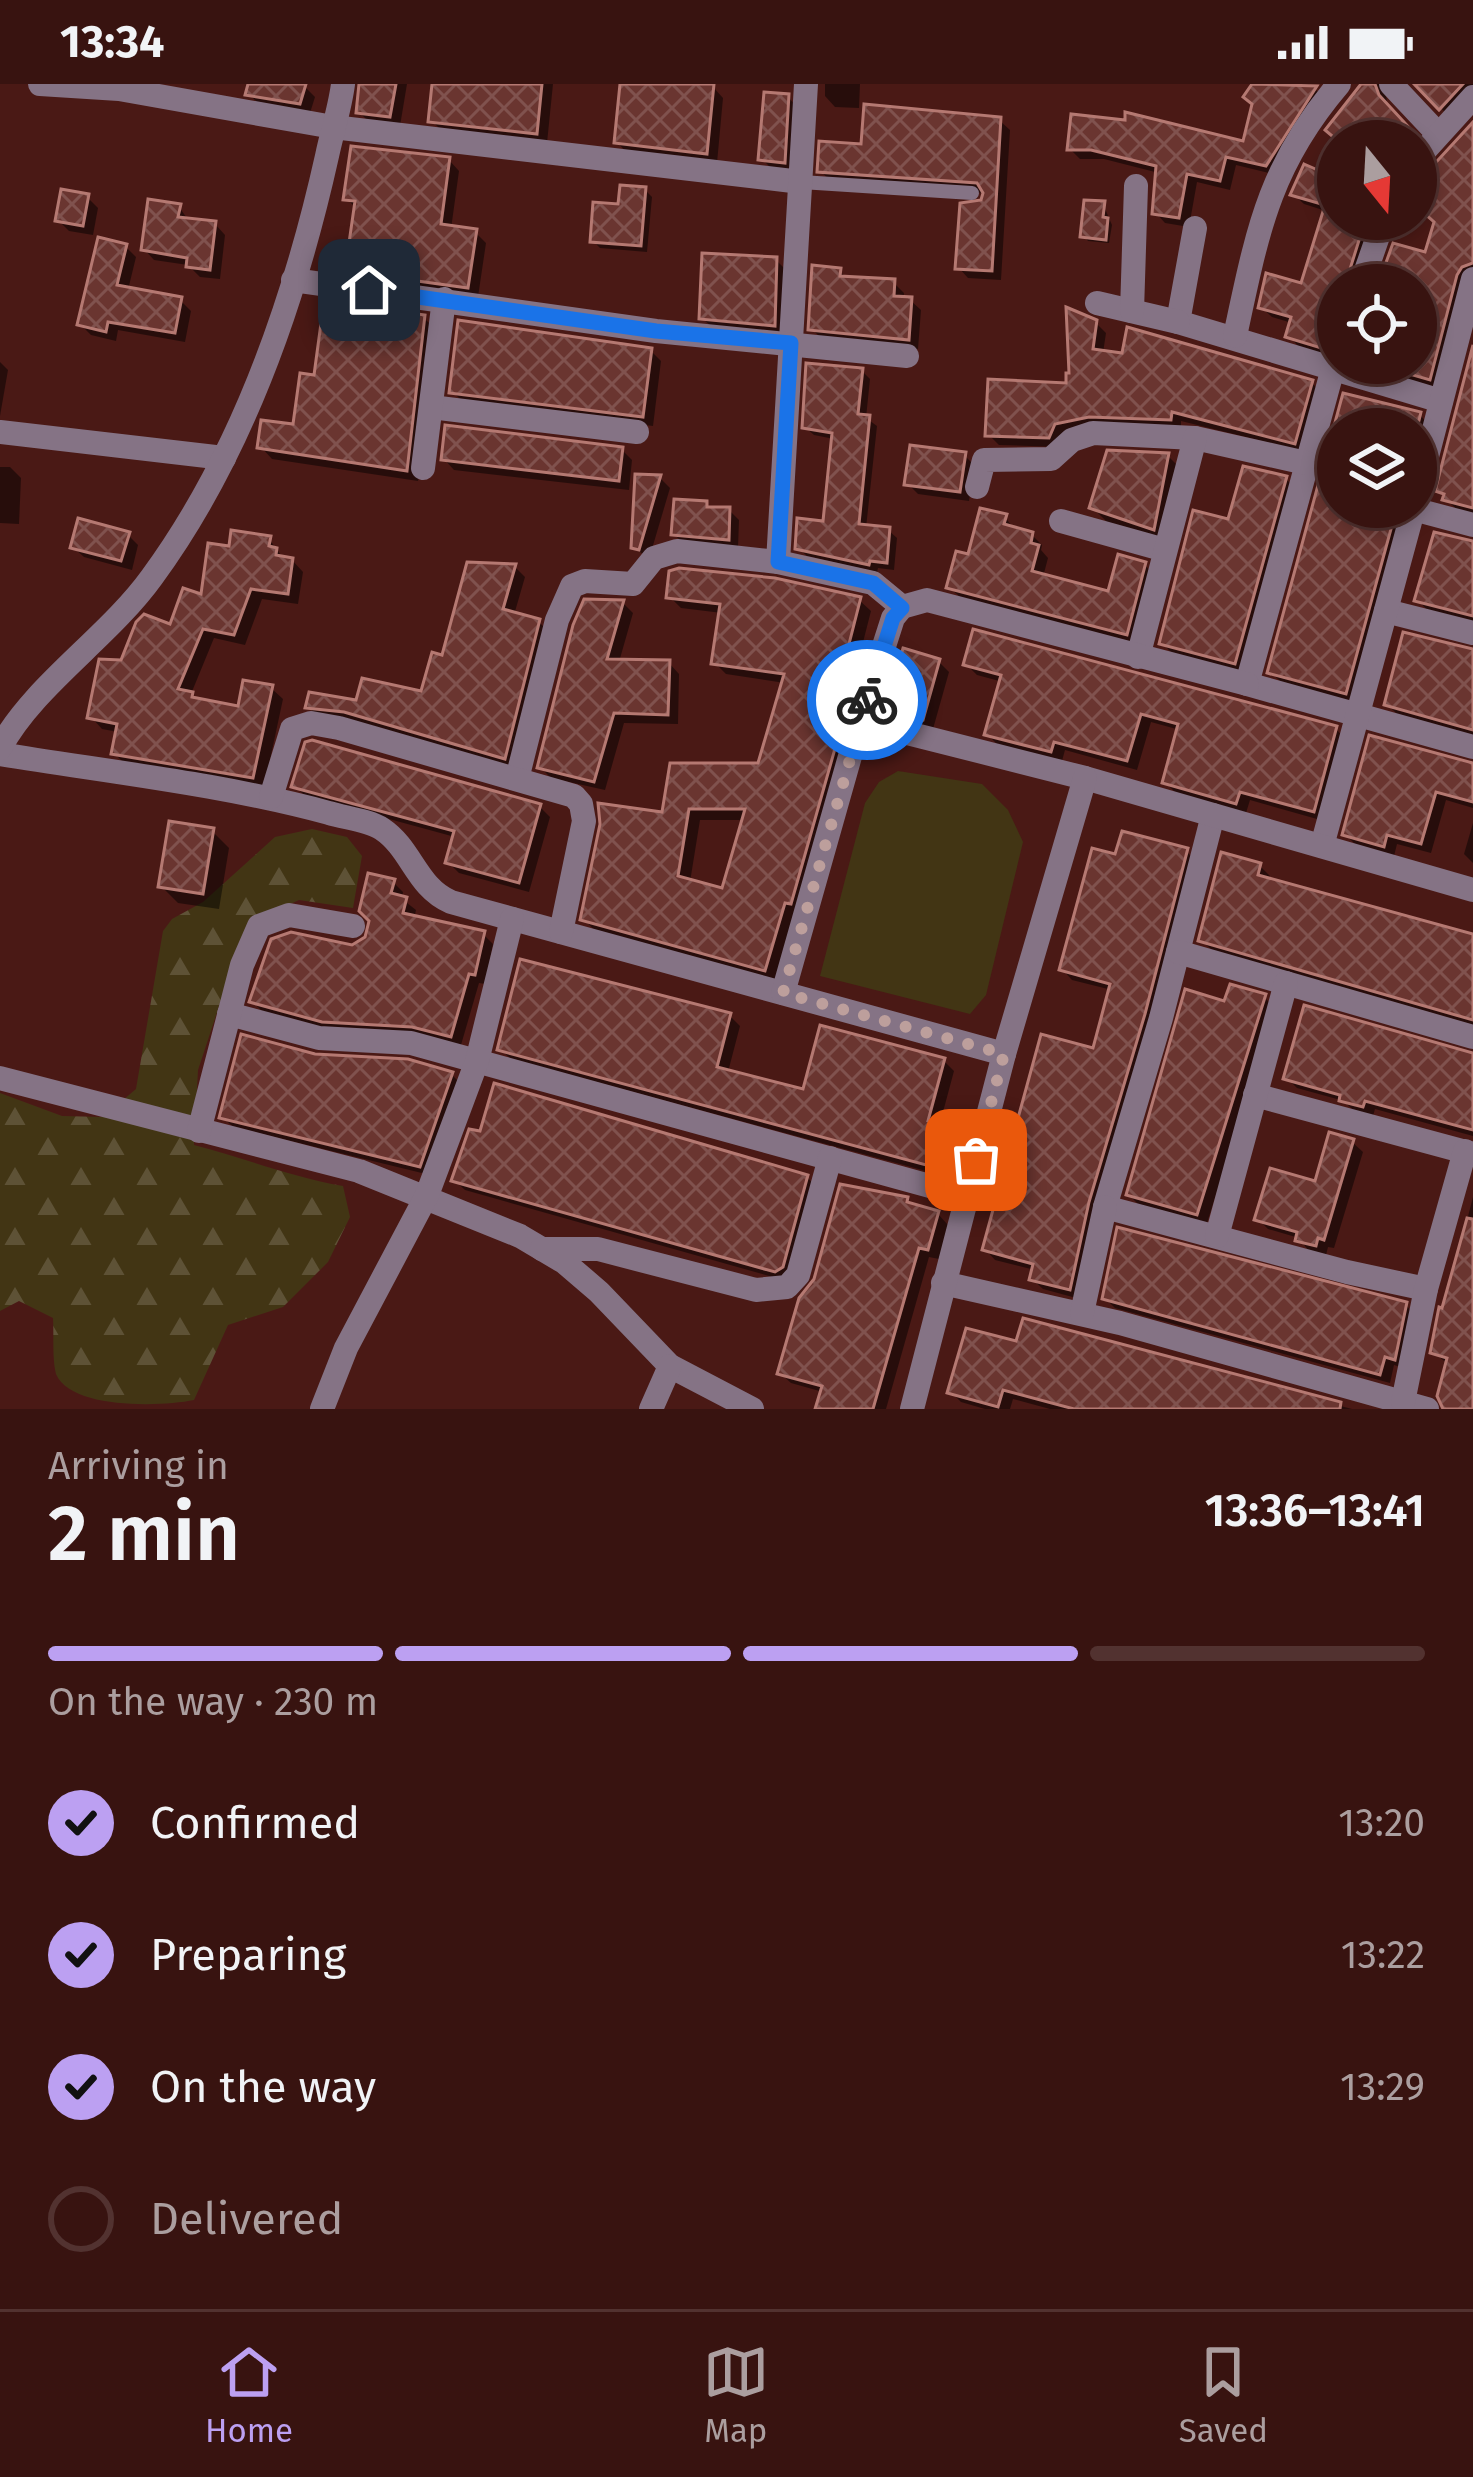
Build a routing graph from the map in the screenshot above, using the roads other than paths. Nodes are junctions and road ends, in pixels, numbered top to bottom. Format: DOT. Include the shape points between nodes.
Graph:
graph roads {
  1 [pos="40,84"];
  2 [pos="343,84"];
  3 [pos="806,84"];
  4 [pos="1339,84"];
  5 [pos="1391,84"];
  6 [pos="1473,97"];
  7 [pos="333,127"];
  8 [pos="1438,134"];
  9 [pos="801,182"];
  10 [pos="1136,186"];
  11 [pos="972,193"];
  12 [pos="1196,228"];
  13 [pos="1473,279"];
  14 [pos="293,280"];
  15 [pos="444,299"];
  16 [pos="1097,303"];
  17 [pos="1132,311"];
  18 [pos="1178,322"];
  19 [pos="1235,336"];
  20 [pos="791,343"];
  21 [pos="1317,354"];
  22 [pos="907,356"];
  23 [pos="1328,384"];
  24 [pos="1399,384"];
  25 [pos="1441,401"];
  26 [pos="431,407"];
  27 [pos="1437,416"];
  28 [pos="0,432"];
  29 [pos="637,432"];
  30 [pos="1195,438"];
  31 [pos="224,458"];
  32 [pos="1306,463"];
  33 [pos="423,468"];
  34 [pos="977,487"];
  35 [pos="1437,513"];
  36 [pos="1061,521"];
  37 [pos="1473,525"];
  38 [pos="1408,528"];
  39 [pos="1165,550"];
  40 [pos="778,562"];
  41 [pos="902,608"];
  42 [pos="1386,611"];
  43 [pos="1473,634"];
  44 [pos="1138,657"];
  45 [pos="1246,684"];
  46 [pos="1358,716"];
  47 [pos="860,721"];
  48 [pos="2,740"];
  49 [pos="1473,747"];
  50 [pos="517,778"];
  51 [pos="1085,778"];
  52 [pos="271,797"];
  53 [pos="1213,815"];
  54 [pos="1322,846"];
  55 [pos="1473,890"];
  56 [pos="512,919"];
  57 [pos="353,926"];
  58 [pos="561,932"];
  59 [pos="1178,952"];
  60 [pos="1286,982"];
  61 [pos="783,993"];
  62 [pos="229,1014"];
  63 [pos="1473,1037"];
  64 [pos="1004,1054"];
  65 [pos="477,1060"];
  66 [pos="0,1078"];
  67 [pos="1255,1095"];
  68 [pos="199,1131"];
  69 [pos="1469,1152"];
  70 [pos="830,1158"];
  71 [pos="427,1195"];
  72 [pos="966,1196"];
  73 [pos="1106,1207"];
  74 [pos="1217,1236"];
  75 [pos="542,1249"];
  76 [pos="943,1283"];
  77 [pos="1426,1289"];
  78 [pos="1082,1313"];
  79 [pos="670,1366"];
  80 [pos="1415,1406"];
  81 [pos="915,1408"];
  82 [pos="322,1409"];
  83 [pos="651,1409"];
  84 [pos="752,1409"];
  1 -- 7 [label="street" via="140,92"];
  2 -- 7 [label="street"];
  3 -- 9 [label="street"];
  4 -- 19 [label="street" via="1272,187"];
  5 -- 8 [label="street"];
  6 -- 8 [label="street"];
  7 -- 9 [label="street"];
  7 -- 14 [label="street"];
  9 -- 11 [label="lane"];
  9 -- 20 [label="street"];
  10 -- 17 [label="street"];
  12 -- 18 [label="street"];
  13 -- 25 [label="street"];
  14 -- 15 [label="street"];
  14 -- 31 [label="street"];
  15 -- 20 [label="street"];
  15 -- 26 [label="street"];
  16 -- 17 [label="street"];
  17 -- 18 [label="street"];
  18 -- 19 [label="street"];
  19 -- 21 [label="street"];
  20 -- 22 [label="street"];
  20 -- 40 [label="street"];
  23 -- 32 [label="street"];
  24 -- 25 [label="street"];
  25 -- 27 [label="street"];
  26 -- 29 [label="street"];
  26 -- 33 [label="street"];
  28 -- 31 [label="street"];
  30 -- 32 [label="street"];
  30 -- 34 [label="street" via="1082,435 1051,459 987,458"];
  30 -- 39 [label="street"];
  31 -- 48 [label="street" via="198,510 116,624"];
  32 -- 45 [label="street"];
  35 -- 37 [label="street"];
  36 -- 39 [label="street"];
  38 -- 42 [label="street"];
  39 -- 44 [label="street"];
  40 -- 41 [label="street" via="873,583"];
  40 -- 50 [label="street" via="677,551 654,558 633,584 572,586"];
  41 -- 44 [label="street" via="927,600 957,605"];
  41 -- 47 [label="street"];
  42 -- 43 [label="street"];
  42 -- 46 [label="street"];
  44 -- 45 [label="street"];
  45 -- 46 [label="street"];
  46 -- 49 [label="street"];
  46 -- 54 [label="street"];
  47 -- 51 [label="street"];
  47 -- 61 [label="street"];
  48 -- 52 [label="street"];
  50 -- 52 [label="street" via="311,723 292,729"];
  50 -- 58 [label="street" via="574,796 584,812"];
  51 -- 53 [label="street"];
  51 -- 64 [label="street"];
  52 -- 56 [label="street" via="380,827 439,896"];
  53 -- 54 [label="street"];
  53 -- 59 [label="street"];
  54 -- 55 [label="street"];
  56 -- 58 [label="street"];
  56 -- 65 [label="street"];
  57 -- 62 [label="street" via="289,915 259,926"];
  58 -- 61 [label="street"];
  59 -- 60 [label="street"];
  59 -- 73 [label="street"];
  60 -- 63 [label="street"];
  60 -- 67 [label="street"];
  61 -- 64 [label="street"];
  62 -- 65 [label="street" via="320,1038 411,1043"];
  62 -- 68 [label="street"];
  64 -- 72 [label="street"];
  65 -- 70 [label="street"];
  65 -- 71 [label="street"];
  66 -- 68 [label="street"];
  67 -- 69 [label="street"];
  67 -- 74 [label="street"];
  68 -- 71 [label="street"];
  69 -- 77 [label="street"];
  70 -- 72 [label="street"];
  70 -- 75 [label="street" via="798,1274 787,1287 757,1290 598,1249"];
  71 -- 75 [label="street"];
  71 -- 82 [label="street"];
  72 -- 76 [label="street"];
  73 -- 74 [label="street"];
  73 -- 78 [label="street"];
  74 -- 77 [label="street"];
  75 -- 79 [label="street" via="599,1292"];
  76 -- 78 [label="street"];
  76 -- 81 [label="street"];
  77 -- 80 [label="street"];
  78 -- 80 [label="street"];
  79 -- 83 [label="street"];
  79 -- 84 [label="street"];
}
